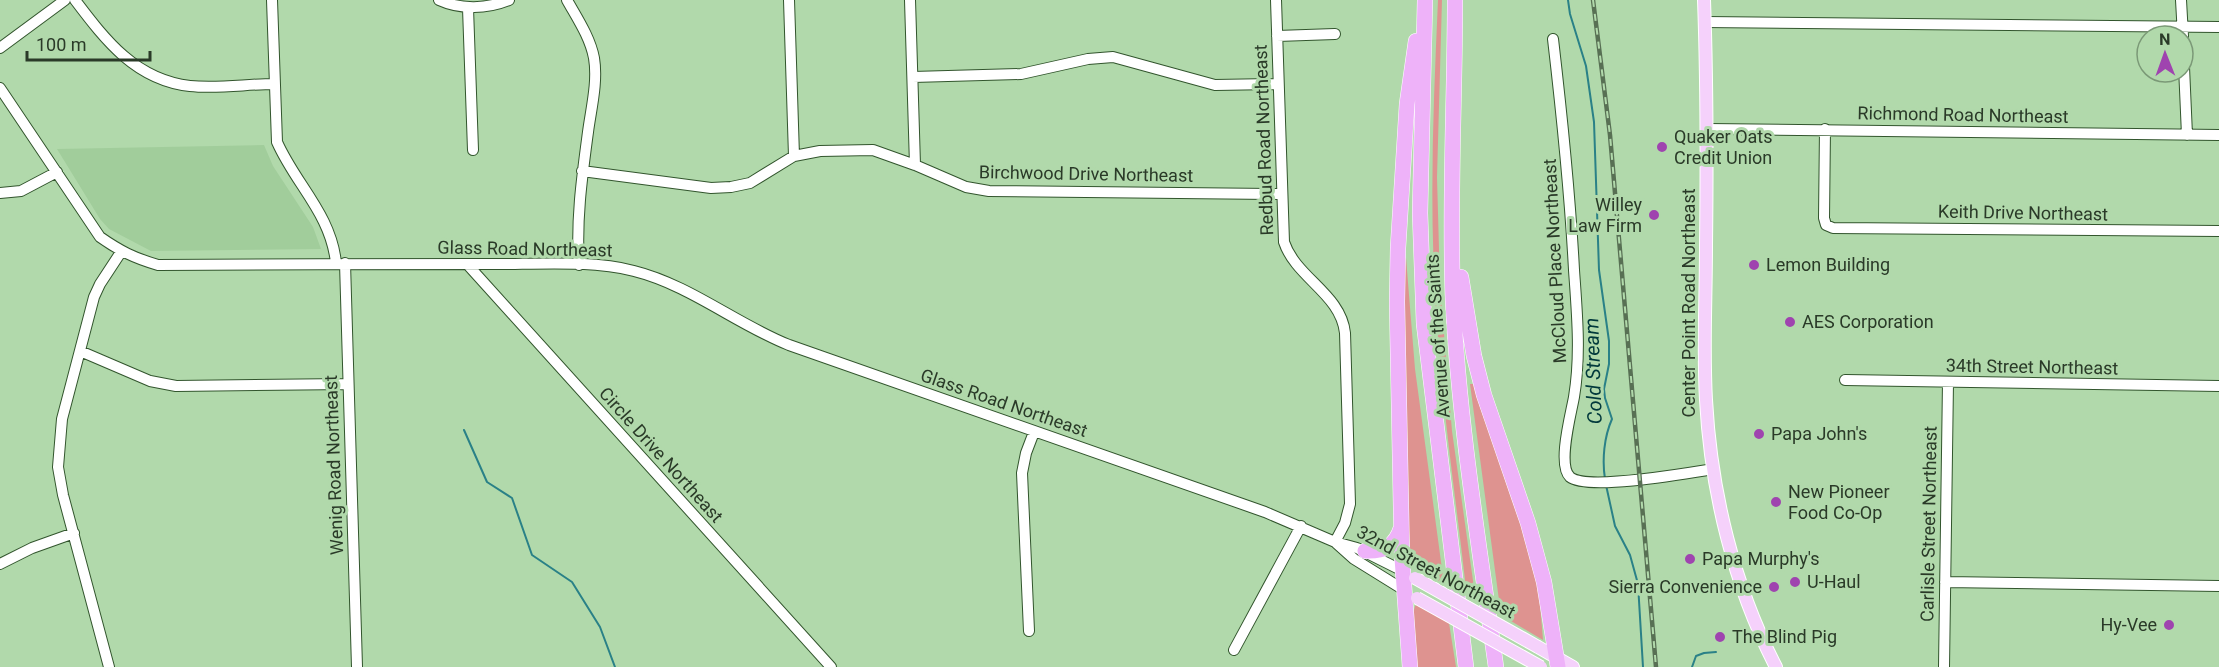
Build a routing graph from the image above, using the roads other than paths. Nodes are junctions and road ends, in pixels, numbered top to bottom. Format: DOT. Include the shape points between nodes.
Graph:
graph roads {
  1 [pos="65,0"];
  2 [pos="75,0"];
  3 [pos="272,0"];
  4 [pos="439,0"];
  5 [pos="508,0"];
  6 [pos="567,0"];
  7 [pos="789,0"];
  8 [pos="910,0"];
  9 [pos="1275,0"];
  10 [pos="1455,0"];
  11 [pos="1704,0"];
  12 [pos="2181,0"];
  13 [pos="1425,2"];
  14 [pos="468,8"];
  15 [pos="1705,22"];
  16 [pos="2182,24"];
  17 [pos="2219,27"];
  18 [pos="2195,30"];
  19 [pos="2135,31"];
  20 [pos="1335,34"];
  21 [pos="1277,36"];
  22 [pos="1554,39"];
  23 [pos="0,48"];
  24 [pos="913,77"];
  25 [pos="274,84"];
  26 [pos="1278,84"];
  27 [pos="2185,84"];
  28 [pos="0,88"];
  29 [pos="1707,129"];
  30 [pos="1825,129"];
  31 [pos="2187,135"];
  32 [pos="2219,135"];
  33 [pos="473,150"];
  34 [pos="794,156"];
  35 [pos="915,165"];
  36 [pos="582,171"];
  37 [pos="57,172"];
  38 [pos="0,193"];
  39 [pos="1281,194"];
  40 [pos="1451,209"];
  41 [pos="2219,231"];
  42 [pos="121,252"];
  43 [pos="340,263"];
  44 [pos="467,264"];
  45 [pos="579,265"];
  46 [pos="80,351"];
  47 [pos="1845,380"];
  48 [pos="1948,382"];
  49 [pos="348,384"];
  50 [pos="2219,386"];
  51 [pos="1034,432"];
  52 [pos="1714,469"];
  53 [pos="1301,525"];
  54 [pos="1402,525"];
  55 [pos="74,533"];
  56 [pos="1335,542"];
  57 [pos="1365,551"];
  58 [pos="0,564"];
  59 [pos="1409,575"];
  60 [pos="1945,582"];
  61 [pos="2219,586"];
  62 [pos="1410,594"];
  63 [pos="1029,631"];
  64 [pos="1234,650"];
  65 [pos="1557,662"];
  66 [pos="110,667"];
  67 [pos="357,667"];
  68 [pos="831,667"];
  69 [pos="1410,667"];
  70 [pos="1466,667"];
  71 [pos="1496,667"];
  72 [pos="1541,667"];
  73 [pos="1573,667"];
  74 [pos="1776,667"];
  75 [pos="1944,667"];
  1 -- 23 [label="street"];
  2 -- 25 [label="street" via="117,51 153,76 192,86"];
  3 -- 25 [label="street, Wenig Road Northeast"];
  4 -- 14 [label="street"];
  5 -- 14 [label="street"];
  6 -- 36 [label="street" via="594,59"];
  7 -- 34 [label="street"];
  8 -- 24 [label="street"];
  9 -- 21 [label="street, Redbud Road Northeast"];
  10 -- 40 [label="highway, Avenue of the Saints"];
  11 -- 15 [label="main road, Center Point Road Northeast"];
  12 -- 16 [label="street"];
  13 -- 54 [label="highway" via="1407,104 1398,248"];
  13 -- 70 [label="highway, Avenue of the Saints" via="1420,213 1424,324"];
  14 -- 33 [label="street"];
  15 -- 19 [label="street"];
  15 -- 29 [label="main road, Center Point Road Northeast"];
  17 -- 18 [label="street"];
  20 -- 21 [label="street"];
  21 -- 26 [label="street, Redbud Road Northeast"];
  22 -- 52 [label="street, McCloud Place Northeast" via="1569,185 1578,343 1566,470 1578,482 1588,482"];
  24 -- 26 [label="street" via="1021,74 1113,57 1215,85"];
  24 -- 35 [label="street"];
  25 -- 43 [label="street, Wenig Road Northeast" via="278,142 319,210"];
  26 -- 39 [label="street, Redbud Road Northeast"];
  27 -- 31 [label="street"];
  28 -- 37 [label="street, Glass Road Northeast"];
  29 -- 30 [label="street, Richmond Road Northeast"];
  29 -- 52 [label="main road, Center Point Road Northeast" via="1705,363"];
  30 -- 31 [label="street, Richmond Road Northeast"];
  30 -- 41 [label="street, Keith Drive Northeast" via="1824,218 1826,225 1833,228"];
  31 -- 32 [label="street, Richmond Road Northeast"];
  34 -- 35 [label="street, Birchwood Drive Northeast" via="820,151 873,150"];
  34 -- 36 [label="street, Birchwood Drive Northeast" via="750,183 721,188"];
  35 -- 39 [label="street, Birchwood Drive Northeast" via="966,187 989,191"];
  36 -- 45 [label="street"];
  37 -- 38 [label="street" via="21,191"];
  37 -- 42 [label="street, Glass Road Northeast" via="100,237"];
  39 -- 56 [label="street, Redbud Road Northeast" via="1288,255 1333,303 1344,323 1350,504"];
  40 -- 65 [label="highway" via="1474,356 1536,551"];
  40 -- 71 [label="highway, Avenue of the Saints" via="1460,396"];
  42 -- 43 [label="street, Glass Road Northeast" via="158,265"];
  42 -- 46 [label="street" via="94,297"];
  43 -- 44 [label="street, Glass Road Northeast"];
  43 -- 49 [label="street, Wenig Road Northeast"];
  44 -- 45 [label="street, Glass Road Northeast"];
  44 -- 68 [label="street, Circle Drive Northeast"];
  45 -- 51 [label="street, Glass Road Northeast" via="618,267 667,281 762,334"];
  46 -- 49 [label="street" via="150,381 176,386"];
  46 -- 55 [label="street" via="62,419 58,467"];
  47 -- 48 [label="street, 34th Street Northeast"];
  48 -- 50 [label="street, 34th Street Northeast"];
  48 -- 60 [label="street, Carlisle Street Northeast"];
  49 -- 67 [label="street, Wenig Road Northeast"];
  51 -- 53 [label="street, Glass Road Northeast"];
  51 -- 63 [label="street" via="1022,473"];
  52 -- 74 [label="main road, Center Point Road Northeast" via="1737,571"];
  53 -- 56 [label="street, Glass Road Northeast"];
  53 -- 64 [label="street"];
  54 -- 57 [label="highway" via="1391,546"];
  54 -- 59 [label="highway"];
  55 -- 58 [label="street"];
  55 -- 66 [label="street"];
  56 -- 57 [label="street, 32nd Street Northeast"];
  56 -- 62 [label="street, 32nd Street Northeast" via="1354,559"];
  57 -- 59 [label="street, 32nd Street Northeast"];
  59 -- 62 [label="highway"];
  59 -- 65 [label="main road, 32nd Street Northeast, bridge" via="1538,647"];
  60 -- 61 [label="street"];
  60 -- 75 [label="street, Carlisle Street Northeast"];
  62 -- 69 [label="highway"];
  62 -- 72 [label="main road, 32nd Street Northeast, bridge"];
  65 -- 73 [label="main road, 32nd Street Northeast"];
}
